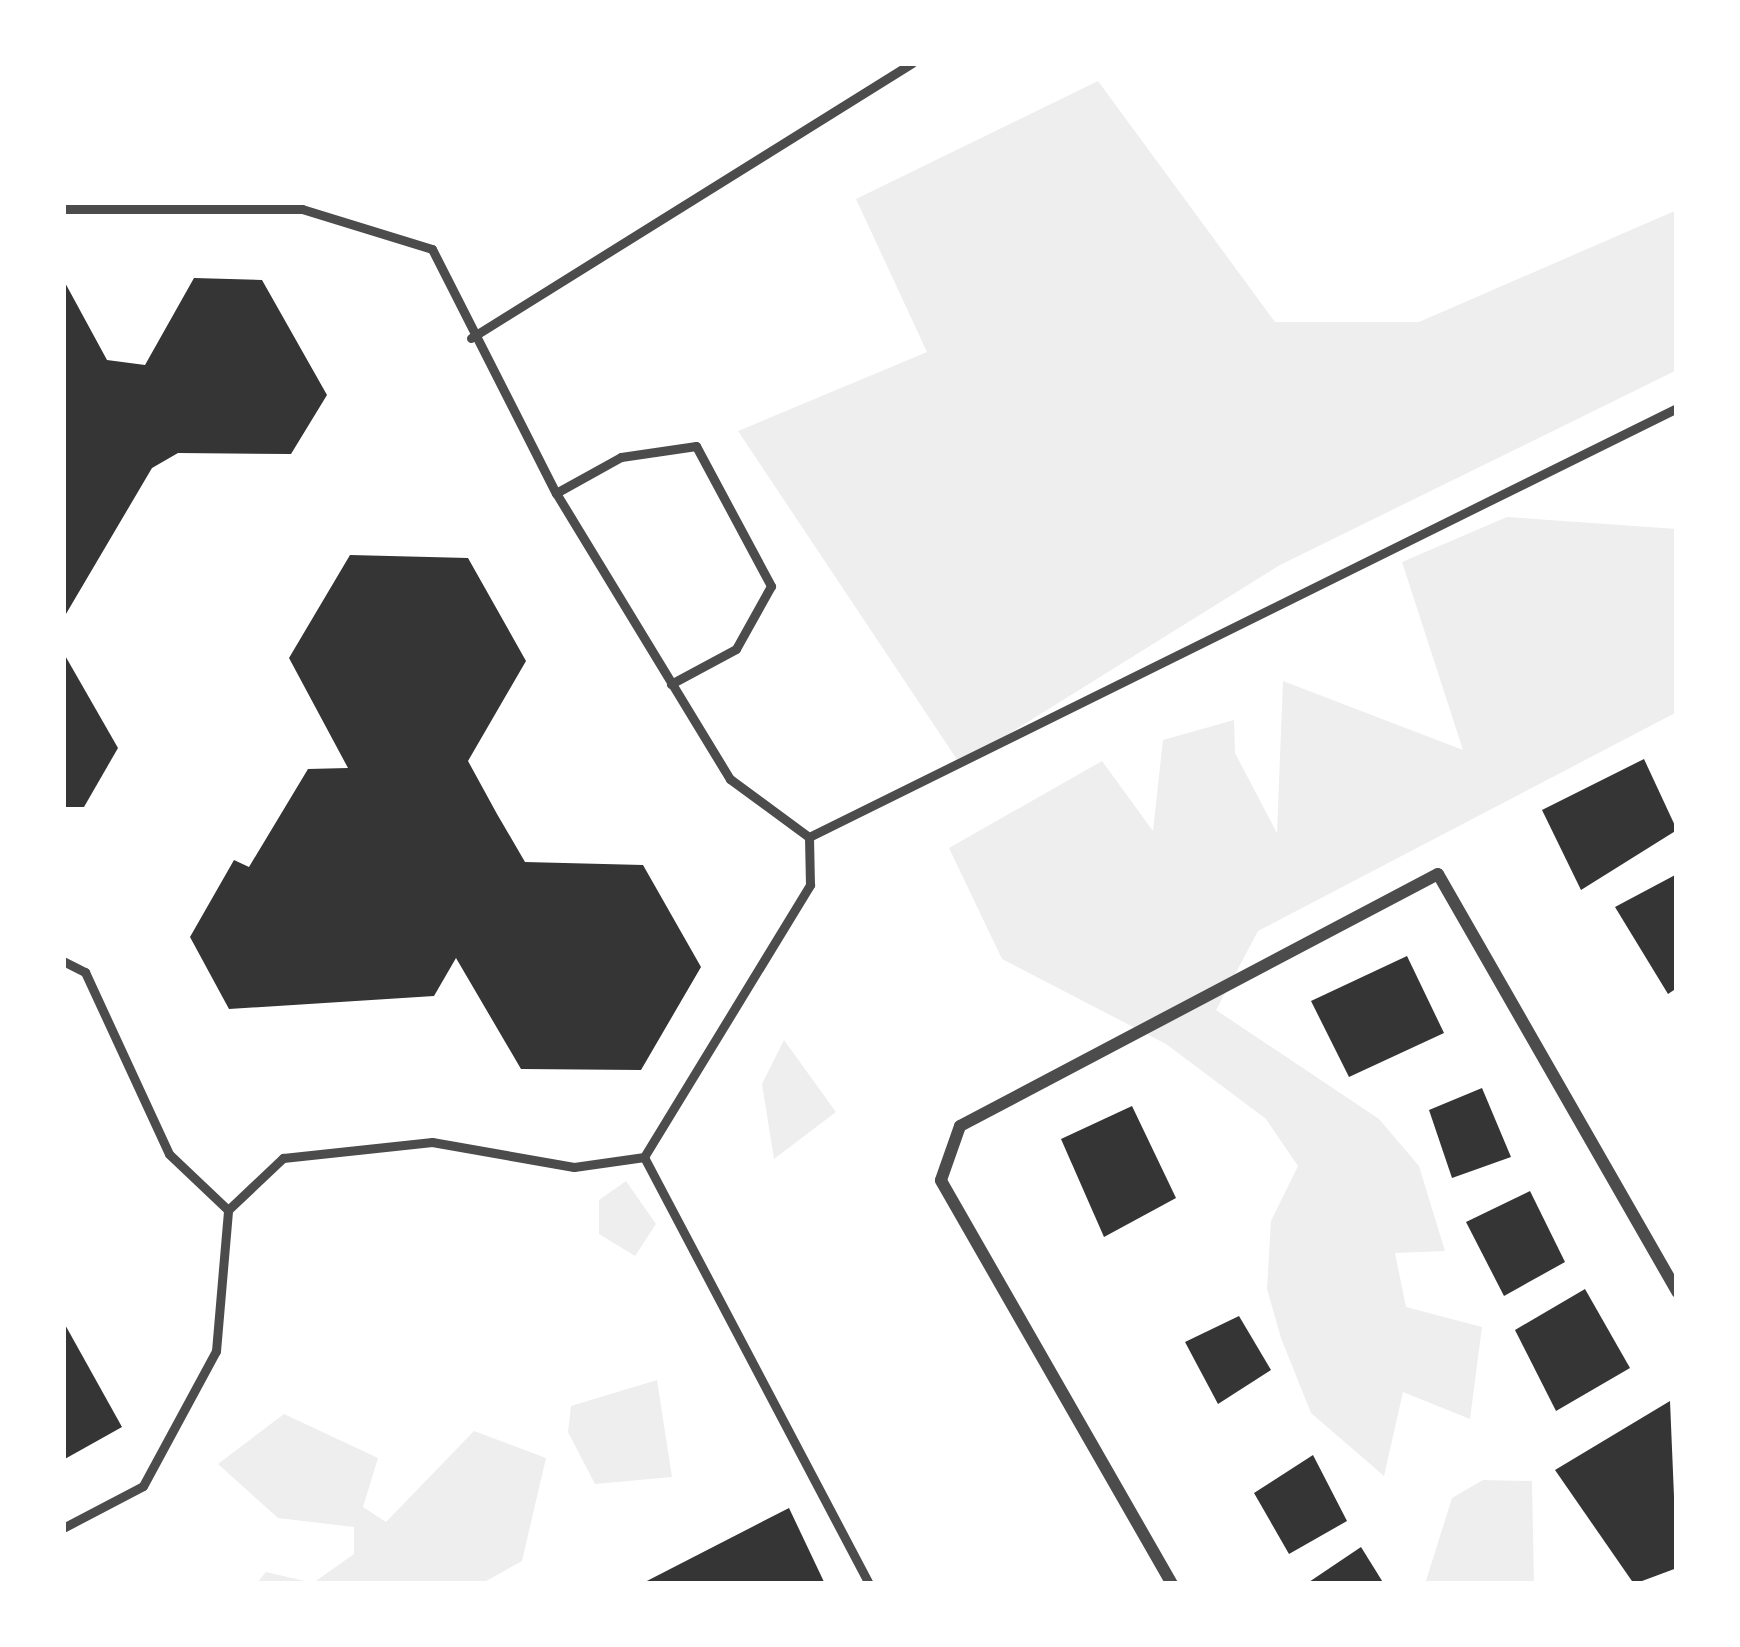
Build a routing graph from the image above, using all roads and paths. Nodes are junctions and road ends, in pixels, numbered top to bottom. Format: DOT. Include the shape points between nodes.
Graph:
graph roads {
  1 [pos="912,63"];
  2 [pos="63,209"];
  3 [pos="471,338"];
  4 [pos="1677,408"];
  5 [pos="556,493"];
  6 [pos="671,684"];
  7 [pos="809,837"];
  8 [pos="63,961"];
  9 [pos="644,1157"];
  10 [pos="228,1210"];
  11 [pos="1677,1292"];
  12 [pos="63,1528"];
  13 [pos="869,1584"];
  14 [pos="1172,1584"];
  1 -- 3 [label="lane"];
  2 -- 3 [label="lane" via="302,209 432,249"];
  3 -- 5 [label="lane"];
  4 -- 7 [label="lane"];
  5 -- 6 [label="lane"];
  5 -- 6 [label="lane" via="621,457 696,446 771,586 736,649"];
  6 -- 7 [label="lane" via="730,779"];
  7 -- 9 [label="lane" via="810,885"];
  8 -- 10 [label="lane" via="85,972 169,1154"];
  9 -- 10 [label="lane" via="574,1167 432,1142 283,1158"];
  9 -- 13 [label="lane"];
  10 -- 12 [label="lane" via="216,1351 143,1486"];
  11 -- 14 [label="street" via="1438,874 960,1126 941,1180"];
}
